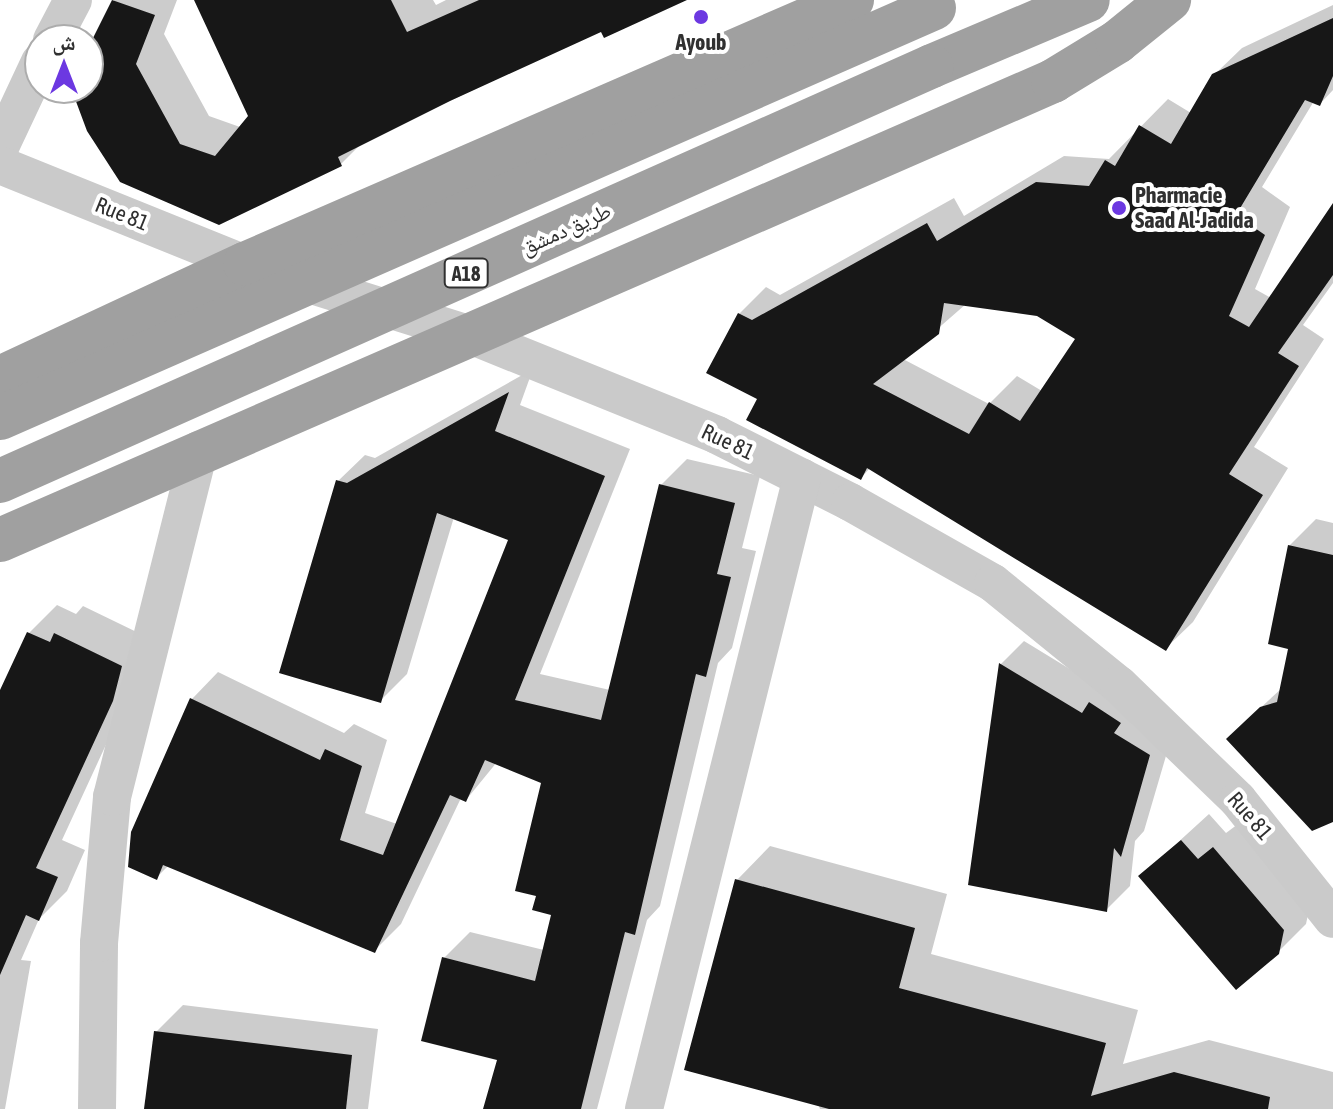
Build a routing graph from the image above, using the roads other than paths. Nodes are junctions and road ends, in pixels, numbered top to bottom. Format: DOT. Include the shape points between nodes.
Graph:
graph roads {
  1 [pos="73,0"];
  2 [pos="852,0"];
  3 [pos="1088,0"];
  4 [pos="1169,0"];
  5 [pos="943,4"];
  6 [pos="60,24"];
  7 [pos="24,96"];
  8 [pos="0,147"];
  9 [pos="0,165"];
  10 [pos="245,264"];
  11 [pos="465,333"];
  12 [pos="0,378"];
  13 [pos="0,418"];
  14 [pos="199,450"];
  15 [pos="802,477"];
  16 [pos="0,481"];
  17 [pos="0,540"];
  18 [pos="1333,919"];
  19 [pos="97,1109"];
  20 [pos="644,1109"];
  1 -- 6 [label="street"];
  2 -- 10 [label="highway"];
  3 -- 16 [label="highway, طريق دمشق / A18, bridge"];
  4 -- 11 [label="highway" via="1117,42 1053,81"];
  5 -- 13 [label="highway, A18, bridge"];
  7 -- 8 [label="street"];
  9 -- 10 [label="street, Rue 81"];
  10 -- 11 [label="street, Rue 81"];
  10 -- 12 [label="highway"];
  11 -- 14 [label="highway"];
  11 -- 15 [label="street, Rue 81" via="717,435"];
  14 -- 17 [label="highway"];
  14 -- 19 [label="street" via="112,797 99,943"];
  15 -- 18 [label="street, Rue 81" via="993,583 1119,685 1238,800"];
  15 -- 20 [label="street"];
}
